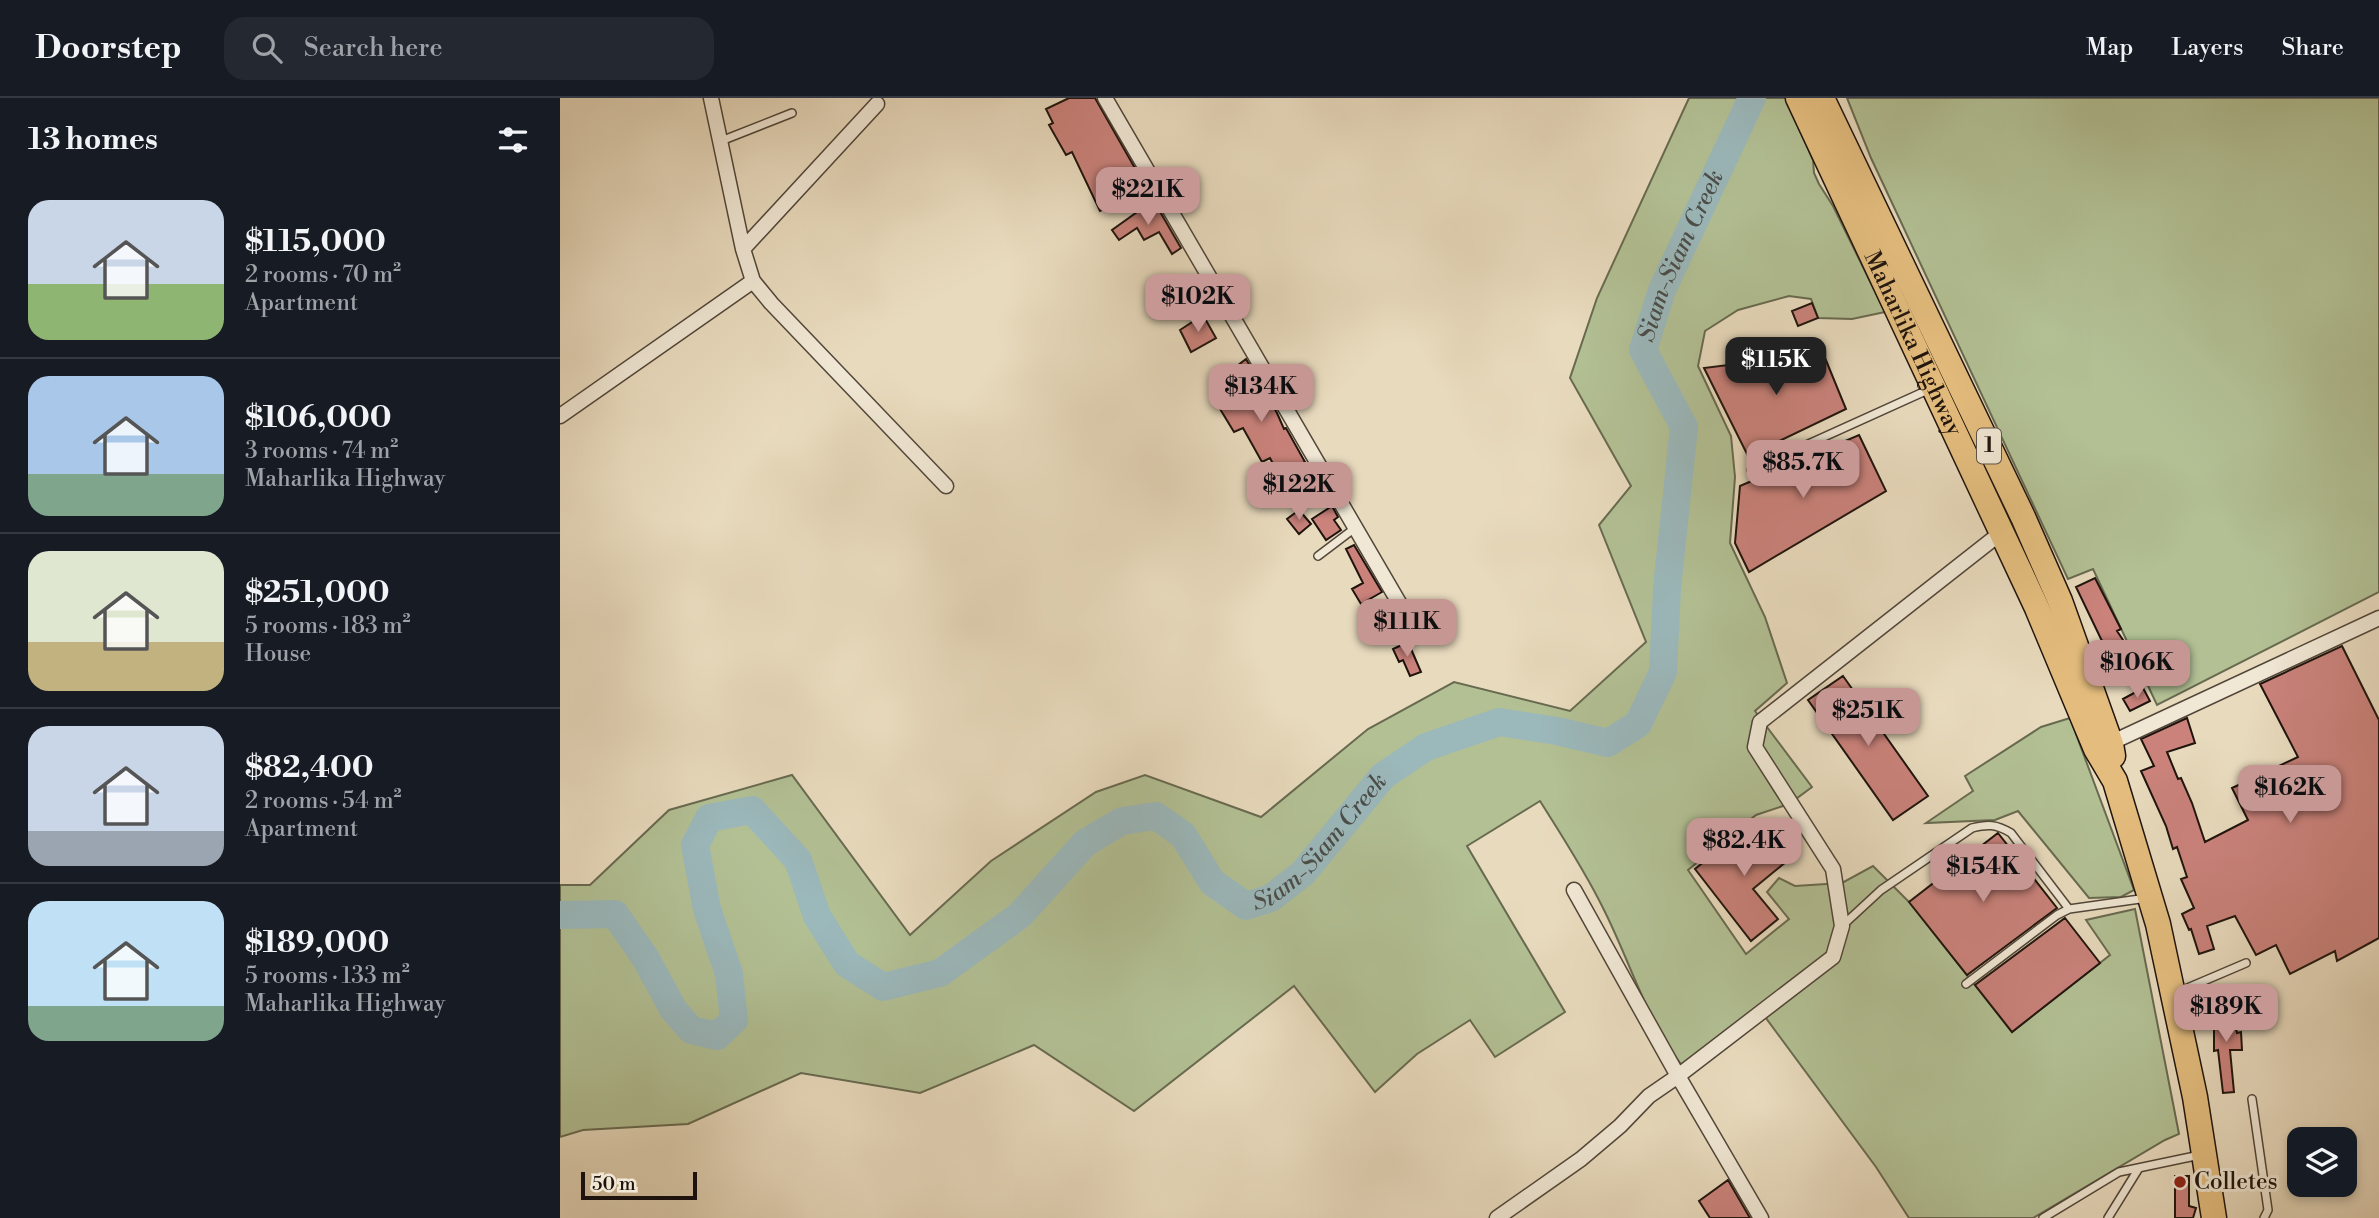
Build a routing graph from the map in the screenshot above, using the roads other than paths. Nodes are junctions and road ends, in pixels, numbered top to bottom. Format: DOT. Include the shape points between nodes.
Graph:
graph roads {
  1 [pos="711,98"];
  2 [pos="1105,98"];
  3 [pos="1798,98"];
  4 [pos="1822,98"];
  5 [pos="877,104"];
  6 [pos="792,113"];
  7 [pos="1823,124"];
  8 [pos="719,141"];
  9 [pos="743,249"];
  10 [pos="753,281"];
  11 [pos="1934,387"];
  12 [pos="560,416"];
  13 [pos="1751,470"];
  14 [pos="946,486"];
  15 [pos="1355,528"];
  16 [pos="2002,532"];
  17 [pos="1318,556"];
  18 [pos="1405,613"];
  19 [pos="2379,618"];
  20 [pos="2104,747"];
  21 [pos="1574,890"];
  22 [pos="2151,898"];
  23 [pos="2069,909"];
  24 [pos="1842,926"];
  25 [pos="2246,963"];
  26 [pos="1966,984"];
  27 [pos="2174,994"];
  28 [pos="1678,1076"];
  29 [pos="2252,1099"];
  30 [pos="2204,1154"];
  31 [pos="2140,1167"];
  32 [pos="1497,1218"];
  33 [pos="1761,1218"];
  34 [pos="2043,1218"];
  35 [pos="2108,1218"];
  36 [pos="2214,1218"];
  37 [pos="2264,1218"];
  1 -- 8 [label="street"];
  2 -- 15 [label="street"];
  3 -- 7 [label="highway, Maharlika Highway / 1"];
  4 -- 7 [label="highway, Maharlika Highway / 1"];
  5 -- 9 [label="street"];
  6 -- 8 [label="lane"];
  7 -- 11 [label="highway, Maharlika Highway / 1"];
  7 -- 20 [label="highway, Maharlika Highway / 1" via="2023,517 2060,601"];
  8 -- 9 [label="street"];
  9 -- 10 [label="street"];
  10 -- 12 [label="street"];
  10 -- 14 [label="street"];
  11 -- 13 [label="lane"];
  11 -- 16 [label="highway, Maharlika Highway / 1"];
  15 -- 17 [label="lane"];
  15 -- 18 [label="street"];
  16 -- 20 [label="highway, Maharlika Highway / 1"];
  16 -- 24 [label="street" via="1760,722 1755,747 1833,869"];
  19 -- 20 [label="street"];
  20 -- 22 [label="highway, Maharlika Highway / 1"];
  21 -- 28 [label="street"];
  22 -- 23 [label="lane"];
  22 -- 27 [label="highway, Maharlika Highway / 1"];
  23 -- 24 [label="lane" via="2011,833 1989,824 1972,828 1881,890"];
  23 -- 26 [label="lane"];
  24 -- 28 [label="street" via="1833,957"];
  25 -- 27 [label="lane"];
  27 -- 30 [label="highway, Maharlika Highway / 1"];
  28 -- 32 [label="street" via="1649,1096 1581,1159"];
  28 -- 33 [label="street"];
  29 -- 37 [label="lane" via="2268,1210"];
  30 -- 31 [label="lane"];
  30 -- 36 [label="highway, Maharlika Highway / 1"];
  31 -- 34 [label="lane" via="2119,1172"];
  31 -- 35 [label="lane"];
}
